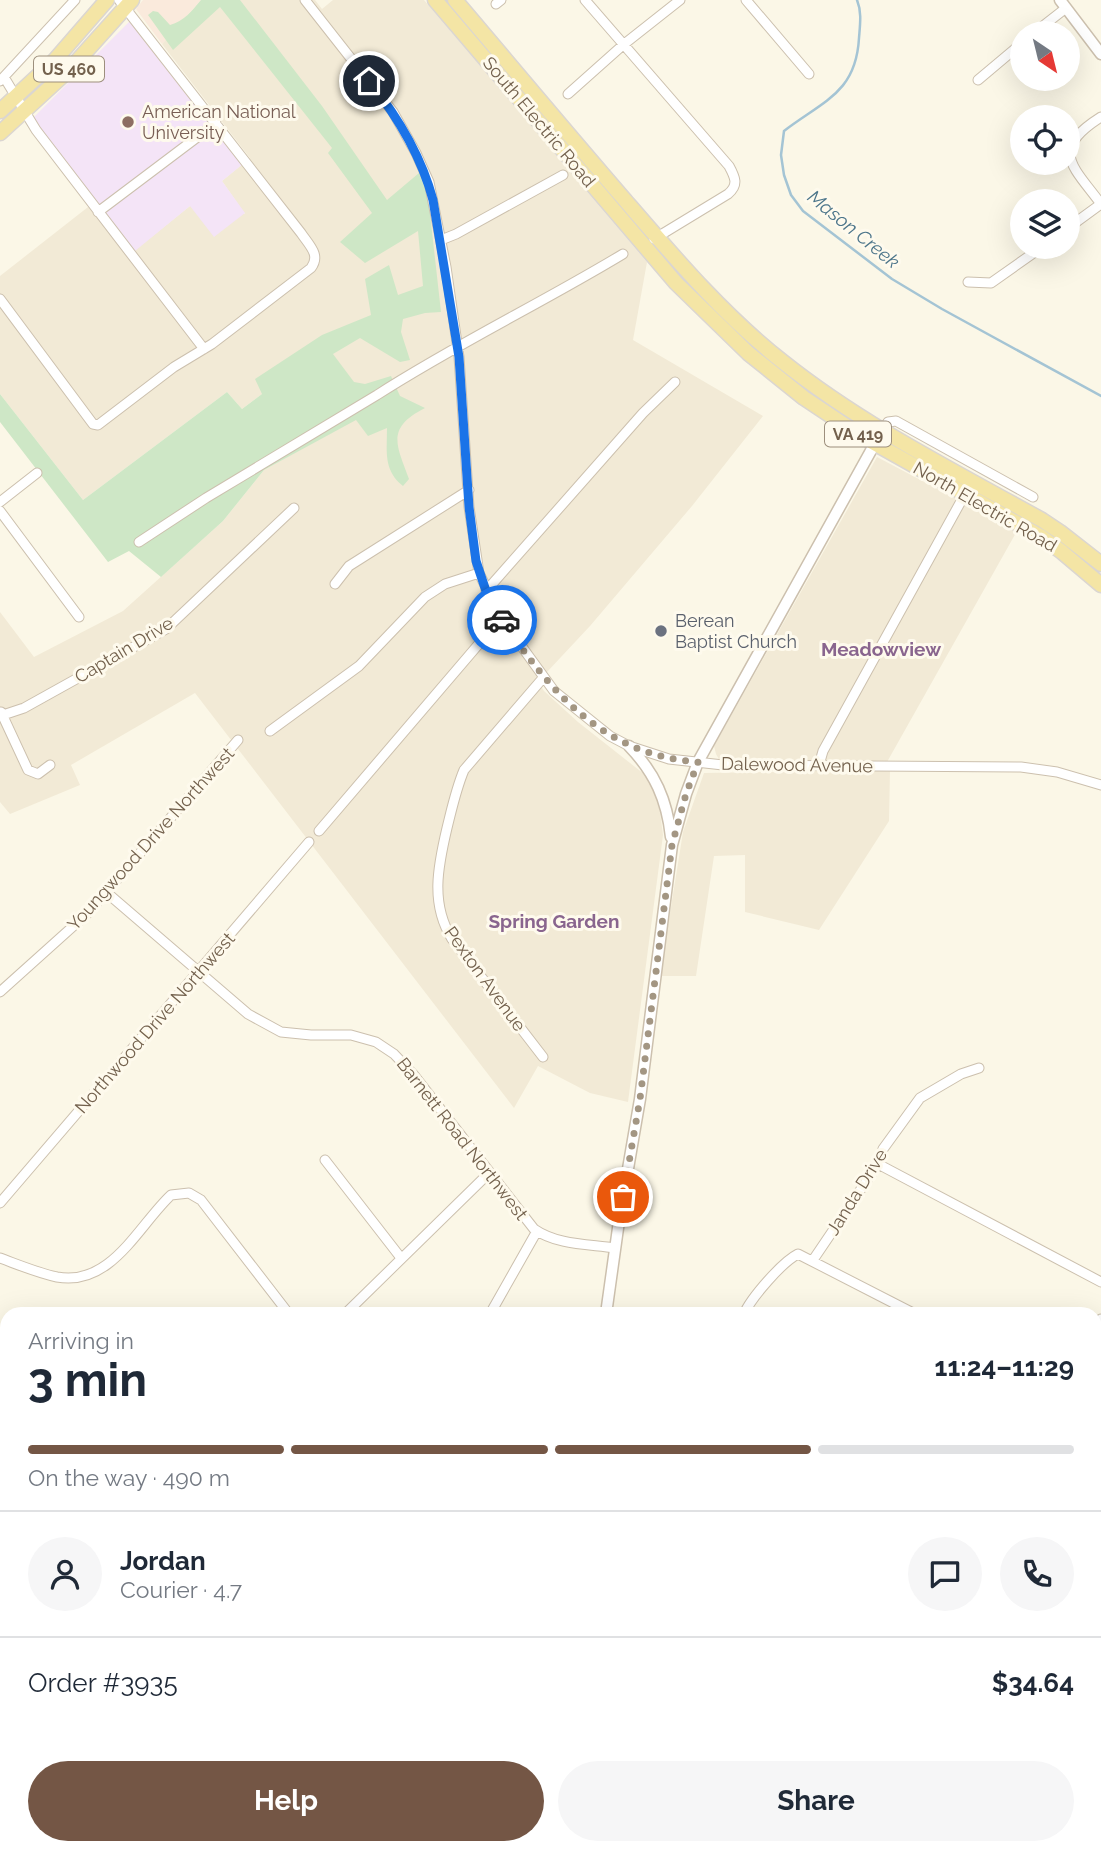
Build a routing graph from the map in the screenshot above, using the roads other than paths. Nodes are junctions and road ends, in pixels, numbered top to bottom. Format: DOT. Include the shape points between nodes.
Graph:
graph roads {
  1 [pos="75,0"];
  2 [pos="107,0"];
  3 [pos="305,0"];
  4 [pos="435,0"];
  5 [pos="455,0"];
  6 [pos="585,0"];
  7 [pos="680,0"];
  8 [pos="746,0"];
  9 [pos="125,3"];
  10 [pos="1063,4"];
  11 [pos="1046,21"];
  12 [pos="623,45"];
  13 [pos="1010,53"];
  14 [pos="1101,54"];
  15 [pos="809,74"];
  16 [pos="2,79"];
  17 [pos="978,80"];
  18 [pos="568,94"];
  19 [pos="17,96"];
  20 [pos="0,111"];
  21 [pos="24,111"];
  22 [pos="1101,117"];
  23 [pos="216,123"];
  24 [pos="0,133"];
  25 [pos="563,175"];
  26 [pos="1101,204"];
  27 [pos="98,212"];
  28 [pos="1080,219"];
  29 [pos="657,238"];
  30 [pos="441,240"];
  31 [pos="643,244"];
  32 [pos="623,254"];
  33 [pos="1025,259"];
  34 [pos="968,282"];
  35 [pos="0,299"];
  36 [pos="458,347"];
  37 [pos="204,349"];
  38 [pos="675,382"];
  39 [pos="883,430"];
  40 [pos="875,444"];
  41 [pos="981,468"];
  42 [pos="37,473"];
  43 [pos="969,488"];
  44 [pos="469,490"];
  45 [pos="1033,497"];
  46 [pos="0,502"];
  47 [pos="294,508"];
  48 [pos="0,511"];
  49 [pos="139,542"];
  50 [pos="1101,564"];
  51 [pos="478,573"];
  52 [pos="335,584"];
  53 [pos="1101,585"];
  54 [pos="486,591"];
  55 [pos="79,617"];
  56 [pos="501,618"];
  57 [pos="543,678"];
  58 [pos="1,713"];
  59 [pos="270,731"];
  60 [pos="237,740"];
  61 [pos="629,746"];
  62 [pos="698,762"];
  63 [pos="50,765"];
  64 [pos="819,765"];
  65 [pos="1101,785"];
  66 [pos="319,831"];
  67 [pos="309,842"];
  68 [pos="672,845"];
  69 [pos="106,892"];
  70 [pos="198,971"];
  71 [pos="0,992"];
  72 [pos="543,1057"];
  73 [pos="979,1068"];
  74 [pos="325,1160"];
  75 [pos="878,1164"];
  76 [pos="489,1173"];
  77 [pos="0,1203"];
  78 [pos="537,1231"];
  79 [pos="615,1248"];
  80 [pos="0,1258"];
  81 [pos="401,1258"];
  82 [pos="813,1261"];
  83 [pos="1101,1282"];
  84 [pos="284,1307"];
  85 [pos="352,1307"];
  86 [pos="494,1307"];
  87 [pos="607,1307"];
  88 [pos="749,1307"];
  89 [pos="902,1307"];
  1 -- 16 [label="street"];
  2 -- 19 [label="main road, US 460"];
  3 -- 30 [label="street, Dalewood Avenue" via="407,134 429,182"];
  4 -- 31 [label="main road, South Electric Road / VA 419"];
  5 -- 29 [label="main road, South Electric Road / VA 419"];
  6 -- 12 [label="street"];
  7 -- 12 [label="street"];
  8 -- 15 [label="street"];
  9 -- 21 [label="main road, US 460" via="71,68"];
  9 -- 23 [label="street"];
  10 -- 11 [label="street"];
  10 -- 14 [label="street"];
  12 -- 18 [label="street"];
  12 -- 29 [label="street" via="734,175 733,190"];
  13 -- 17 [label="street"];
  16 -- 19 [label="street"];
  19 -- 20 [label="main road, US 460"];
  19 -- 21 [label="street"];
  21 -- 24 [label="main road, US 460"];
  21 -- 27 [label="street"];
  22 -- 26 [label="street" via="1075,137 1070,156"];
  23 -- 27 [label="street"];
  23 -- 37 [label="street" via="316,254 316,262"];
  25 -- 30 [label="street"];
  26 -- 28 [label="street"];
  27 -- 37 [label="street"];
  29 -- 31 [label="street"];
  29 -- 39 [label="main road, North Electric Road / VA 419" via="765,348"];
  30 -- 36 [label="street, Dalewood Avenue"];
  31 -- 40 [label="main road, North Electric Road / VA 419" via="748,354 804,398"];
  32 -- 36 [label="street"];
  33 -- 34 [label="street" via="991,283"];
  35 -- 37 [label="street" via="93,424 98,425"];
  36 -- 44 [label="street, Dalewood Avenue"];
  36 -- 49 [label="street"];
  38 -- 54 [label="street"];
  39 -- 40 [label="street"];
  39 -- 41 [label="street" via="888,422 896,421"];
  39 -- 43 [label="main road, North Electric Road / VA 419"];
  40 -- 43 [label="main road, North Electric Road / VA 419"];
  40 -- 62 [label="street"];
  41 -- 43 [label="street"];
  41 -- 45 [label="street"];
  42 -- 46 [label="street"];
  43 -- 50 [label="main road, North Electric Road / VA 419" via="1060,532"];
  43 -- 53 [label="main road, North Electric Road / VA 419"];
  43 -- 64 [label="street" via="822,751"];
  44 -- 51 [label="street, Dalewood Avenue"];
  44 -- 52 [label="street" via="349,566"];
  47 -- 58 [label="street, Captain Drive" via="166,629 24,708"];
  48 -- 55 [label="street"];
  51 -- 54 [label="street, Dalewood Avenue"];
  51 -- 59 [label="street" via="445,584 425,597 359,666"];
  54 -- 56 [label="street, Dalewood Avenue"];
  56 -- 57 [label="street, Dalewood Avenue"];
  56 -- 66 [label="street"];
  57 -- 61 [label="street, Dalewood Avenue" via="565,702"];
  57 -- 72 [label="street, Pexton Avenue" via="464,770 437,885 440,912 452,939"];
  58 -- 63 [label="street" via="28,770 38,774"];
  60 -- 69 [label="street, Youngwood Drive Northwest"];
  61 -- 62 [label="street, Dalewood Avenue" via="669,759"];
  61 -- 68 [label="street" via="661,789"];
  62 -- 64 [label="street, Dalewood Avenue"];
  62 -- 68 [label="street"];
  64 -- 65 [label="street, Dalewood Avenue" via="1029,768"];
  67 -- 70 [label="street, Northwood Drive Northwest"];
  68 -- 79 [label="street" via="640,1099"];
  69 -- 70 [label="street, Barnett Road Northwest"];
  69 -- 71 [label="street, Youngwood Drive Northwest" via="70,931"];
  70 -- 76 [label="street, Barnett Road Northwest" via="248,1014 275,1029 351,1035 385,1047 413,1074"];
  70 -- 77 [label="street, Northwood Drive Northwest"];
  73 -- 75 [label="street, Janda Drive" via="920,1098 883,1149"];
  74 -- 81 [label="street"];
  75 -- 82 [label="street, Janda Drive"];
  75 -- 83 [label="street"];
  76 -- 78 [label="street, Barnett Road Northwest"];
  76 -- 81 [label="street"];
  78 -- 79 [label="street, Barnett Road Northwest" via="560,1241"];
  78 -- 86 [label="street"];
  79 -- 87 [label="street"];
  80 -- 84 [label="street" via="57,1277 86,1275 118,1255 171,1195 190,1193 201,1200"];
  81 -- 85 [label="street"];
  82 -- 88 [label="street" via="794,1255"];
  82 -- 89 [label="street"];
}
